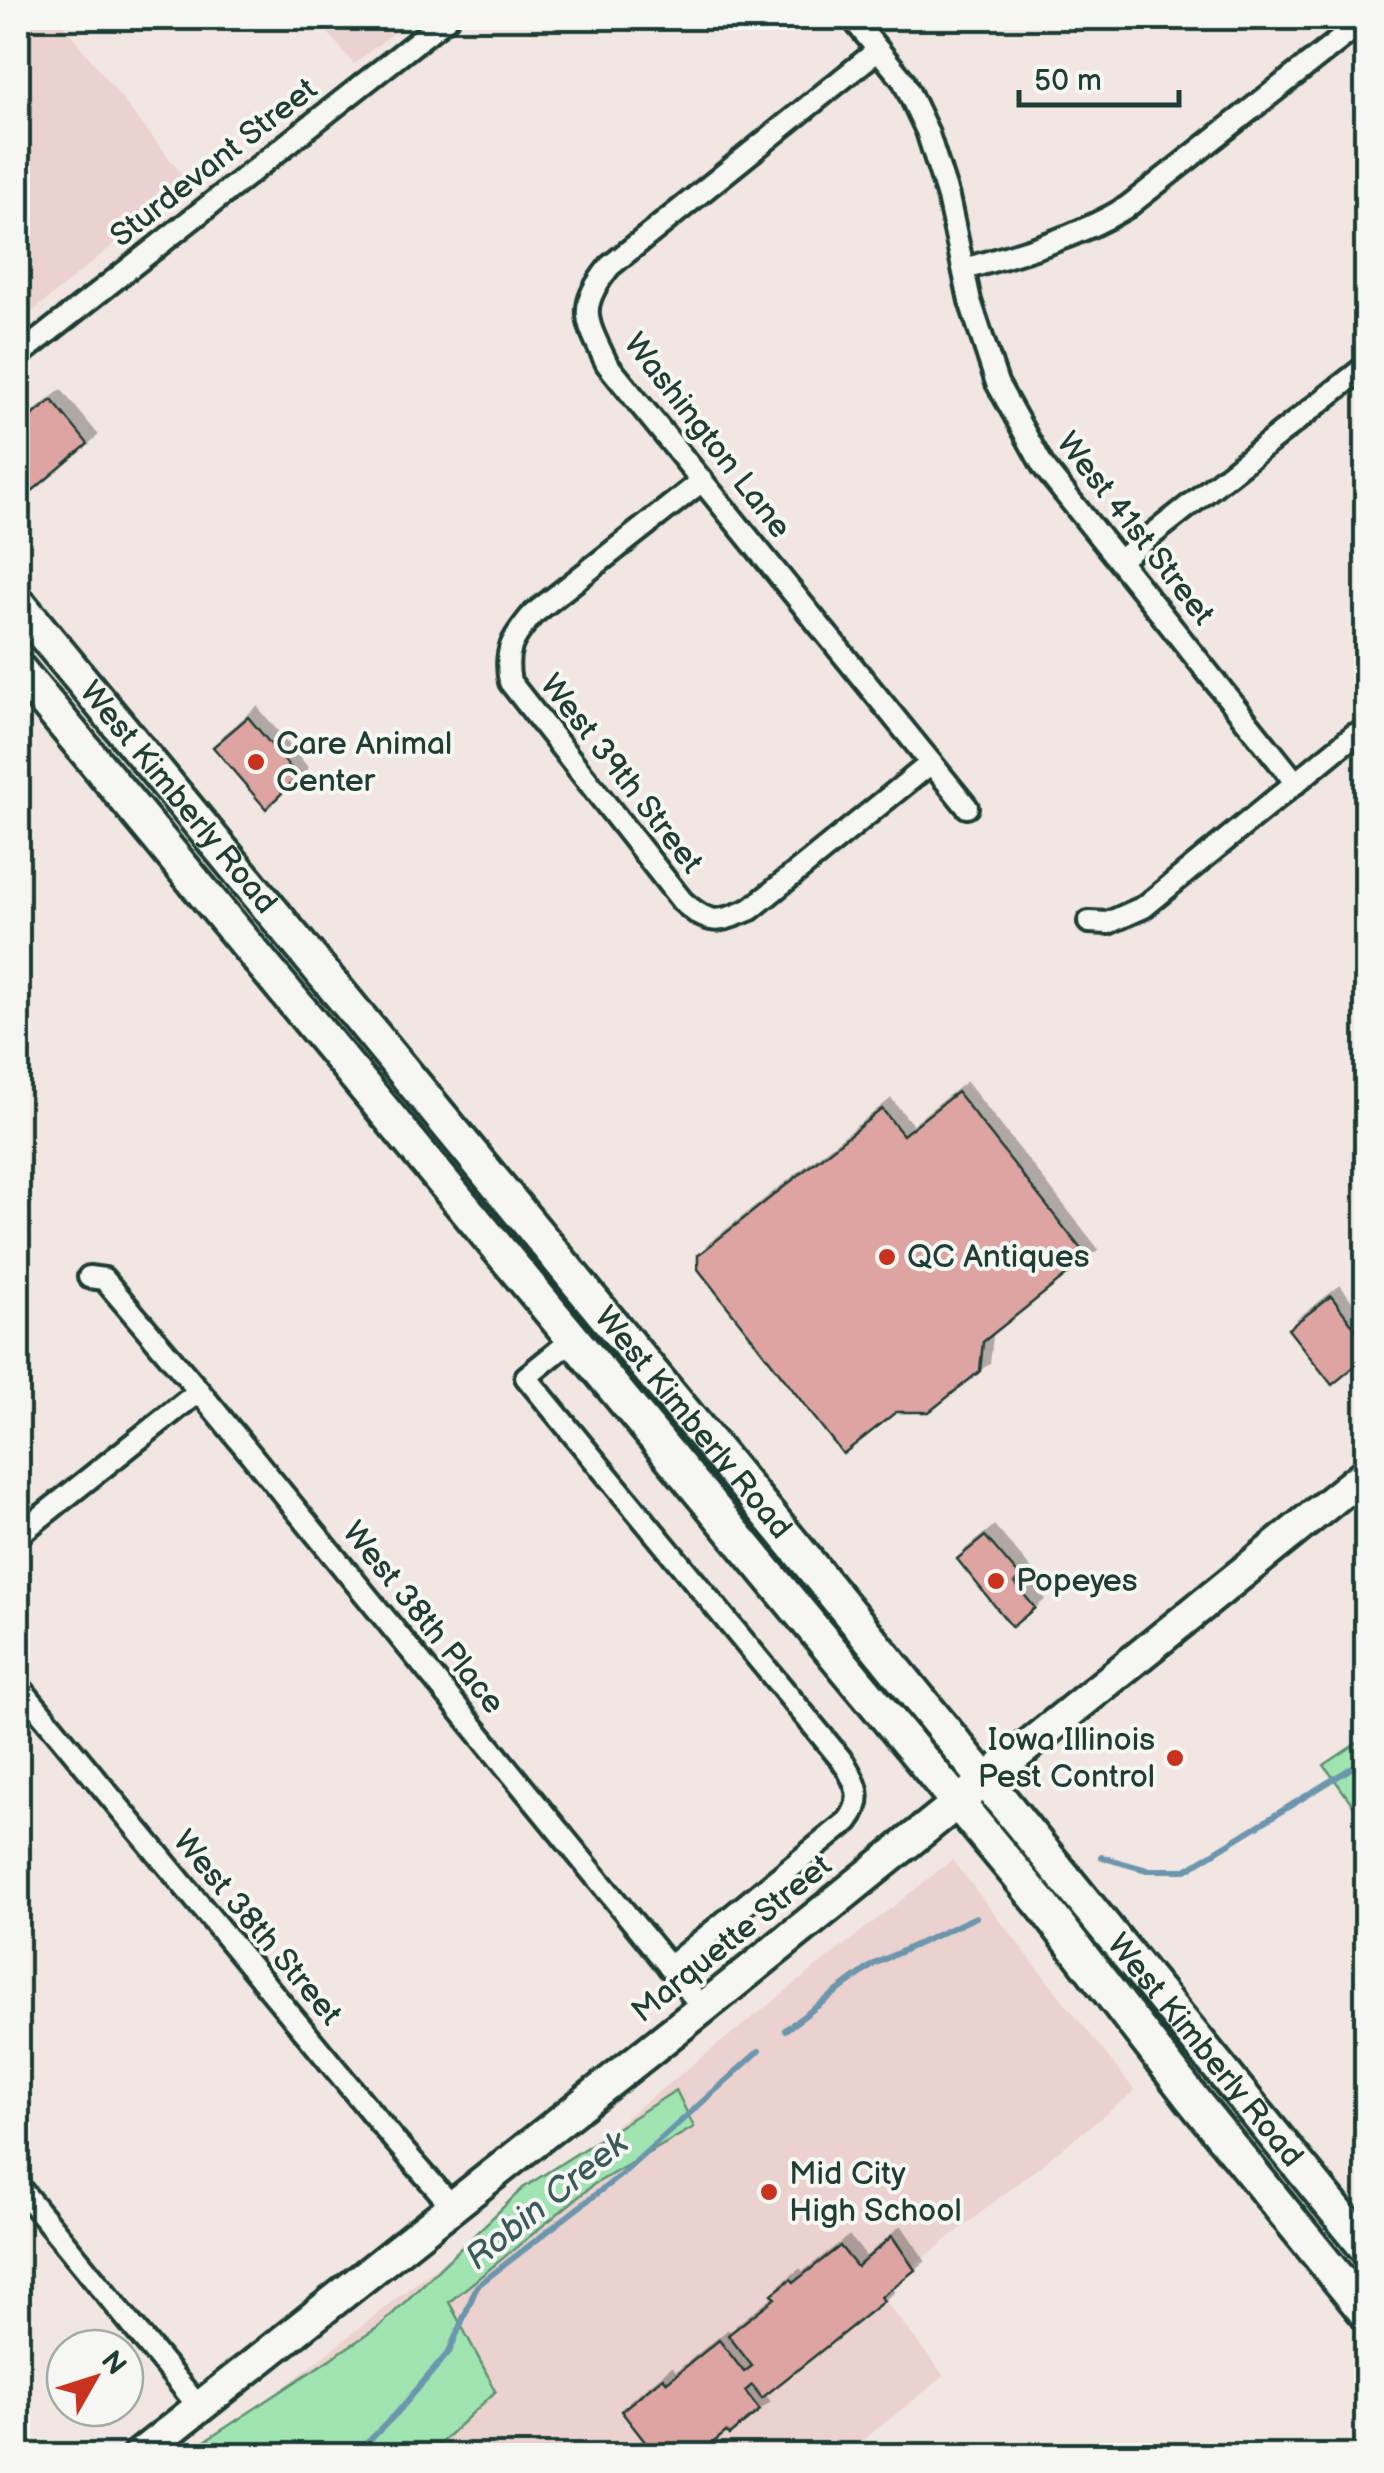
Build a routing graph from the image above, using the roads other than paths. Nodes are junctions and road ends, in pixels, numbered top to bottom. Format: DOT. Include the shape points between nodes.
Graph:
graph roads {
  1 [pos="448,18"];
  2 [pos="852,18"];
  3 [pos="1366,19"];
  4 [pos="878,50"];
  5 [pos="964,269"];
  6 [pos="18,356"];
  7 [pos="1366,366"];
  8 [pos="702,481"];
  9 [pos="1120,560"];
  10 [pos="18,603"];
  11 [pos="18,668"];
  12 [pos="1366,731"];
  13 [pos="932,763"];
  14 [pos="1296,784"];
  15 [pos="967,807"];
  16 [pos="1090,922"];
  17 [pos="89,1277"];
  18 [pos="572,1338"];
  19 [pos="199,1391"];
  20 [pos="1366,1473"];
  21 [pos="18,1535"];
  22 [pos="18,1685"];
  23 [pos="986,1780"];
  24 [pos="860,1796"];
  25 [pos="958,1803"];
  26 [pos="669,1967"];
  27 [pos="703,2008"];
  28 [pos="18,2186"];
  29 [pos="453,2206"];
  30 [pos="1361,2231"];
  31 [pos="1319,2254"];
  32 [pos="1366,2285"];
  33 [pos="1366,2313"];
  34 [pos="199,2407"];
  35 [pos="138,2456"];
  1 -- 6 [label="street, Sturdevant Street"];
  2 -- 4 [label="street, West 41st Street"];
  3 -- 5 [label="street" via="1103,222"];
  4 -- 5 [label="street, West 41st Street" via="927,130"];
  4 -- 8 [label="street, Washington Lane" via="610,266 592,288 586,320 607,364"];
  5 -- 9 [label="street, West 41st Street" via="997,384 1043,466"];
  7 -- 9 [label="street"];
  8 -- 13 [label="street, Washington Lane"];
  8 -- 13 [label="street, West 39th Street" via="532,616 506,660 510,682 682,901 702,918 725,920 750,908"];
  9 -- 14 [label="street, West 41st Street"];
  10 -- 23 [label="main road, West Kimberly Road"];
  11 -- 18 [label="main road, West Kimberly Road"];
  12 -- 14 [label="street"];
  13 -- 15 [label="street, Washington Lane"];
  14 -- 16 [label="street" via="1144,906 1108,923"];
  17 -- 19 [label="street, West 38th Place" via="104,1279"];
  18 -- 24 [label="street, West Kimberly Road" via="526,1376 844,1763"];
  18 -- 25 [label="main road, West Kimberly Road"];
  19 -- 21 [label="street"];
  19 -- 26 [label="street, West 38th Place"];
  20 -- 23 [label="main road, Marquette Street"];
  22 -- 29 [label="street, West 38th Street"];
  23 -- 25 [label="main road, Marquette Street"];
  23 -- 30 [label="main road, West Kimberly Road"];
  24 -- 26 [label="street, Marquette Street" via="848,1821"];
  25 -- 27 [label="main road, Marquette Street"];
  25 -- 31 [label="main road, West Kimberly Road"];
  26 -- 27 [label="street, West 38th Place"];
  27 -- 29 [label="main road, Marquette Street"];
  28 -- 34 [label="street"];
  29 -- 34 [label="main road, Marquette Street"];
  31 -- 32 [label="main road"];
  31 -- 33 [label="main road, West Kimberly Road"];
  34 -- 35 [label="main road, Marquette Street"];
}
